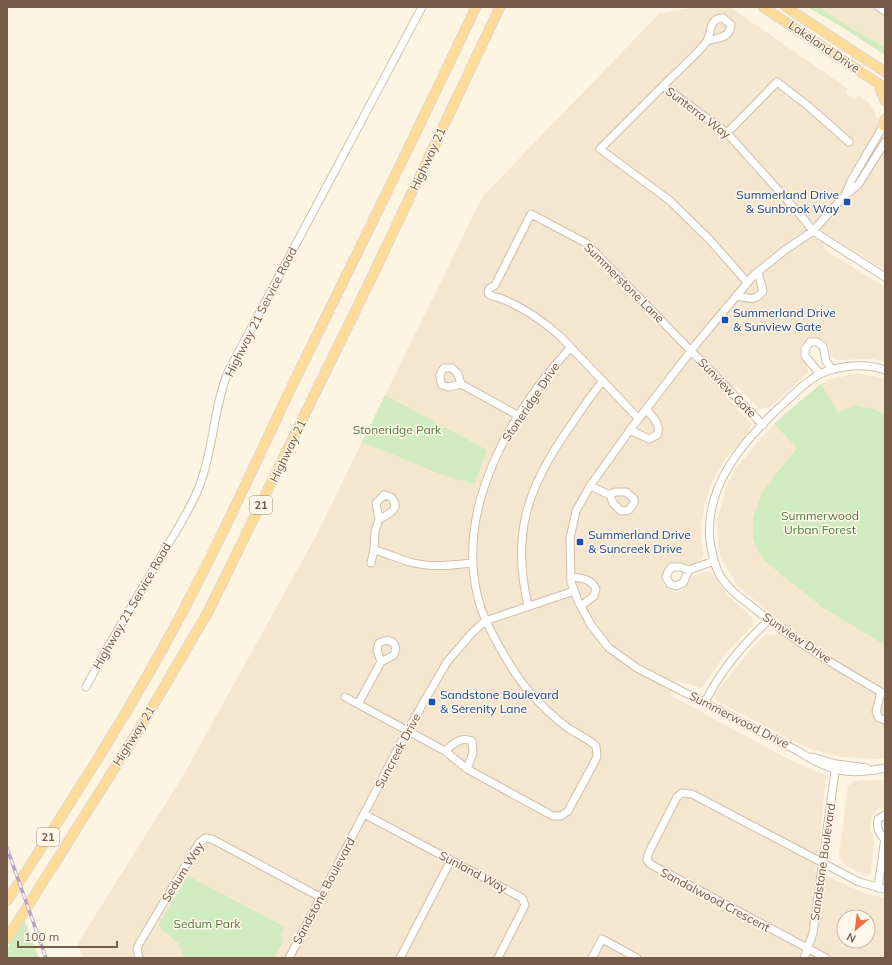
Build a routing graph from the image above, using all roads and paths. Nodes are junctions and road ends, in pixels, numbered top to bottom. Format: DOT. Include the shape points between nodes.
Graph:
graph roads {
  1 [pos="422,7"];
  2 [pos="476,7"];
  3 [pos="500,7"];
  4 [pos="764,7"];
  5 [pos="786,7"];
  6 [pos="879,7"];
  7 [pos="885,11"];
  8 [pos="707,41"];
  9 [pos="885,72"];
  10 [pos="883,85"];
  11 [pos="663,86"];
  12 [pos="885,101"];
  13 [pos="884,123"];
  14 [pos="727,133"];
  15 [pos="849,142"];
  16 [pos="885,142"];
  17 [pos="845,195"];
  18 [pos="813,230"];
  19 [pos="758,272"];
  20 [pos="885,277"];
  21 [pos="747,282"];
  22 [pos="736,296"];
  23 [pos="571,347"];
  24 [pos="691,351"];
  25 [pos="832,370"];
  26 [pos="885,370"];
  27 [pos="820,374"];
  28 [pos="603,381"];
  29 [pos="461,384"];
  30 [pos="646,409"];
  31 [pos="519,416"];
  32 [pos="638,418"];
  33 [pos="763,425"];
  34 [pos="630,430"];
  35 [pos="590,486"];
  36 [pos="610,495"];
  37 [pos="380,519"];
  38 [pos="374,550"];
  39 [pos="714,561"];
  40 [pos="371,563"];
  41 [pos="473,564"];
  42 [pos="689,570"];
  43 [pos="571,577"];
  44 [pos="574,591"];
  45 [pos="528,605"];
  46 [pos="581,606"];
  47 [pos="485,621"];
  48 [pos="768,621"];
  49 [pos="381,662"];
  50 [pos="86,687"];
  51 [pos="883,693"];
  52 [pos="344,697"];
  53 [pos="705,702"];
  54 [pos="358,704"];
  55 [pos="885,720"];
  56 [pos="408,731"];
  57 [pos="445,751"];
  58 [pos="836,767"];
  59 [pos="467,769"];
  60 [pos="882,769"];
  61 [pos="364,814"];
  62 [pos="885,815"];
  63 [pos="358,825"];
  64 [pos="885,838"];
  65 [pos="451,860"];
  66 [pos="824,865"];
  67 [pos="881,889"];
  68 [pos="320,897"];
  69 [pos="7,900"];
  70 [pos="7,939"];
  71 [pos="808,948"];
  72 [pos="139,958"];
  73 [pos="289,958"];
  74 [pos="400,958"];
  75 [pos="498,958"];
  76 [pos="592,958"];
  77 [pos="637,958"];
  78 [pos="804,958"];
  79 [pos="826,958"];
  1 -- 50 [label="street, Highway 21 Service Road" via="231,367 219,400 209,458 193,500 118,627"];
  2 -- 69 [label="main road, Highway 21 / 21" via="203,574 106,746"];
  3 -- 70 [label="main road, Highway 21 / 21" via="357,308 208,612 143,723"];
  4 -- 10 [label="main road, Lakeland Drive"];
  5 -- 9 [label="main road, Lakeland Drive"];
  6 -- 7 [label="street"];
  8 -- 11 [label="street"];
  10 -- 12 [label="main road"];
  11 -- 14 [label="street, Sunterra Way"];
  11 -- 21 [label="street, Sunterra Way" via="600,149 670,200"];
  13 -- 17 [label="street"];
  14 -- 15 [label="street" via="777,82"];
  14 -- 18 [label="street, Sunterra Way"];
  16 -- 17 [label="street" via="858,184"];
  17 -- 18 [label="street, Summerwood Drive"];
  18 -- 19 [label="street, Summerwood Drive"];
  18 -- 20 [label="street, Sunterra Way"];
  19 -- 21 [label="street, Summerwood Drive"];
  19 -- 22 [label="street" via="763,291 759,297 754,299"];
  21 -- 22 [label="street, Summerwood Drive"];
  22 -- 24 [label="street, Summerwood Drive"];
  23 -- 24 [label="street, Summerstone Lane" via="545,324 488,293 495,285 531,214 586,243"];
  23 -- 28 [label="street, Summerstone Lane"];
  23 -- 31 [label="street, Stoneridge Drive"];
  24 -- 30 [label="street, Summerwood Drive"];
  24 -- 33 [label="street, Sunview Gate"];
  25 -- 26 [label="street, Sunview Drive" via="862,366"];
  25 -- 27 [label="street, Sunview Drive"];
  25 -- 27 [label="street" via="826,361 823,346 817,342 810,342 805,348 805,356"];
  27 -- 33 [label="street, Sunview Drive" via="798,390"];
  28 -- 32 [label="street, Summerstone Lane"];
  28 -- 45 [label="street" via="550,455 534,486 522,540 521,566"];
  29 -- 31 [label="street"];
  30 -- 32 [label="street, Summerwood Drive"];
  30 -- 34 [label="street" via="658,423 657,436 648,438"];
  31 -- 41 [label="street, Stoneridge Drive" via="496,456 480,496"];
  32 -- 34 [label="street, Summerwood Drive"];
  33 -- 39 [label="street, Sunview Drive" via="746,443 718,485 709,532"];
  34 -- 35 [label="street, Summerwood Drive"];
  35 -- 36 [label="street"];
  35 -- 43 [label="street, Summerwood Drive" via="576,511 570,538"];
  37 -- 38 [label="street" via="375,532"];
  38 -- 40 [label="street"];
  38 -- 41 [label="street" via="424,565"];
  39 -- 42 [label="street"];
  39 -- 48 [label="street, Sunview Drive" via="720,575 734,592"];
  41 -- 47 [label="street, Stoneridge Drive" via="478,598"];
  43 -- 44 [label="street, Summerwood Drive"];
  43 -- 46 [label="street" via="588,580 596,589 594,596"];
  44 -- 45 [label="street, Suncreek Drive"];
  44 -- 46 [label="street, Summerwood Drive"];
  45 -- 47 [label="street, Suncreek Drive"];
  46 -- 53 [label="street, Summerwood Drive" via="591,625 609,648 637,668"];
  47 -- 56 [label="street, Suncreek Drive" via="447,662"];
  47 -- 59 [label="street, Stoneridge Drive" via="507,661 527,689 563,724 596,746 597,756 568,811 561,816 553,816"];
  48 -- 51 [label="street, Sunview Drive"];
  48 -- 53 [label="street" via="730,660"];
  49 -- 54 [label="street"];
  51 -- 55 [label="street, Sunview Drive" via="876,712 879,718"];
  52 -- 54 [label="street"];
  53 -- 58 [label="street, Summerwood Drive" via="820,765"];
  54 -- 56 [label="street"];
  56 -- 57 [label="street"];
  56 -- 61 [label="street, Suncreek Drive"];
  57 -- 59 [label="street"];
  57 -- 59 [label="street" via="459,739 466,738 472,741 473,753"];
  58 -- 60 [label="street, Summerwood Drive"];
  58 -- 66 [label="street, Sandstone Boulevard"];
  61 -- 63 [label="street, Suncreek Drive"];
  61 -- 65 [label="street, Sunland Way"];
  62 -- 64 [label="street" via="878,820 877,825"];
  63 -- 68 [label="street, Sandstone Boulevard"];
  64 -- 67 [label="street"];
  65 -- 74 [label="street"];
  65 -- 75 [label="street, Sunland Way" via="518,895 525,902"];
  66 -- 67 [label="street" via="859,882"];
  66 -- 71 [label="street, Sandstone Boulevard" via="813,933"];
  66 -- 71 [label="street, Sandalwood Crescent" via="692,794 682,793 677,797 647,860 653,868"];
  68 -- 72 [label="street, Sedum Way" via="212,839 205,838 199,843 139,944"];
  68 -- 73 [label="street, Sandstone Boulevard"];
  71 -- 78 [label="street, Sandstone Boulevard"];
  71 -- 79 [label="street"];
  76 -- 77 [label="street" via="602,940"];
}
